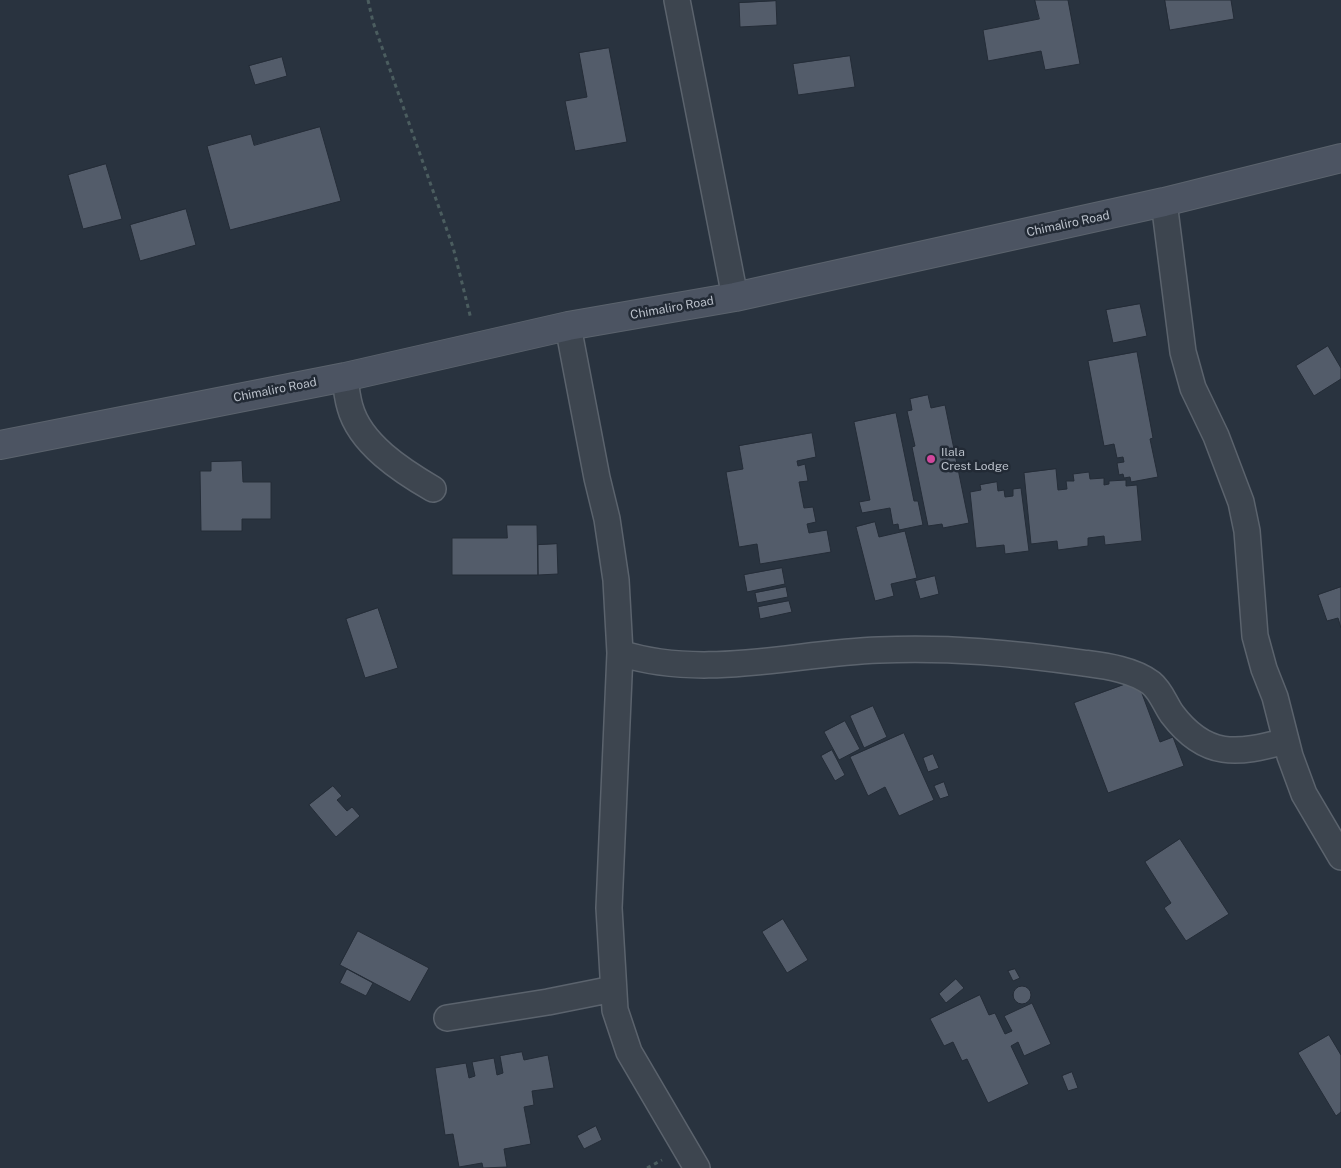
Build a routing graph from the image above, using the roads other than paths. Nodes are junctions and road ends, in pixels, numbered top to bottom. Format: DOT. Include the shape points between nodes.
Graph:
graph roads {
  1 [pos="678,0"];
  2 [pos="1341,158"];
  3 [pos="1164,202"];
  4 [pos="735,296"];
  5 [pos="568,326"];
  6 [pos="345,377"];
  7 [pos="0,444"];
  8 [pos="433,489"];
  9 [pos="620,652"];
  10 [pos="1286,741"];
  11 [pos="1341,857"];
  12 [pos="612,988"];
  13 [pos="447,1018"];
  14 [pos="697,1168"];
  1 -- 4 [label="street"];
  2 -- 3 [label="street, Chimaliro Road"];
  3 -- 4 [label="street, Chimaliro Road"];
  3 -- 10 [label="street" via="1183,352 1193,388 1241,502 1247,531 1255,636"];
  4 -- 5 [label="street, Chimaliro Road"];
  5 -- 6 [label="street, Chimaliro Road"];
  5 -- 9 [label="street" via="608,526 616,580"];
  6 -- 7 [label="street, Chimaliro Road"];
  6 -- 8 [label="street" via="350,409 363,434 415,479"];
  9 -- 10 [label="street" via="655,662 705,665 847,652 948,648 1082,663 1139,675 1153,684 1186,732 1204,745 1223,751 1238,751"];
  9 -- 12 [label="street" via="609,908"];
  10 -- 11 [label="street" via="1304,794"];
  12 -- 13 [label="street"];
  12 -- 14 [label="street" via="615,1010 630,1052"];
}
